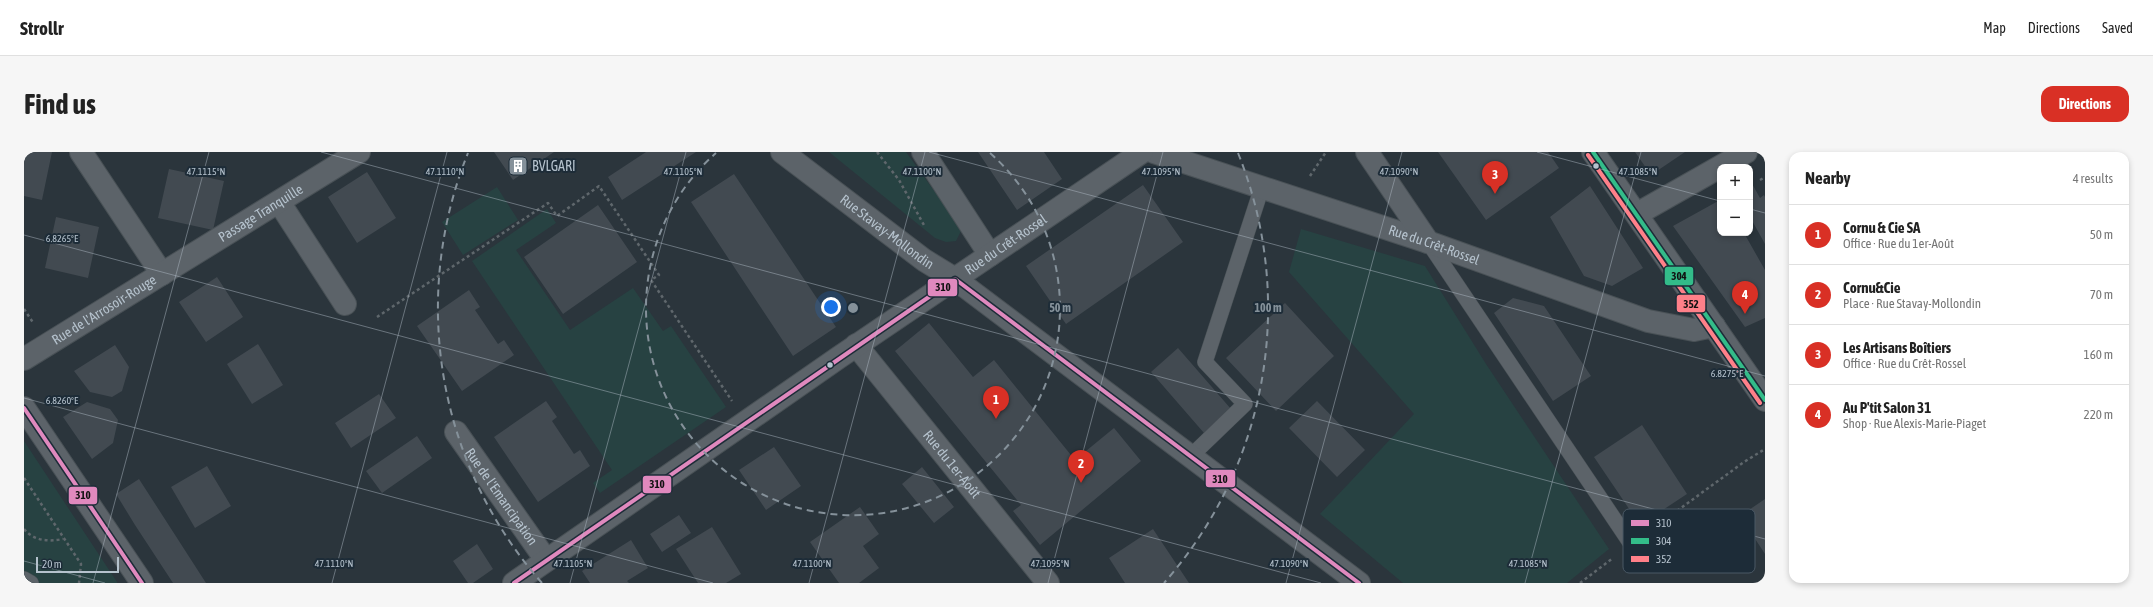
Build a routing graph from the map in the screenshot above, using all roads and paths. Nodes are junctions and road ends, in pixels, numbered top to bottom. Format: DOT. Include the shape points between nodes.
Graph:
graph roads {
  1 [pos="81,152"];
  2 [pos="359,152"];
  3 [pos="782,152"];
  4 [pos="877,152"];
  5 [pos="923,152"];
  6 [pos="1142,152"];
  7 [pos="1154,152"];
  8 [pos="1326,152"];
  9 [pos="1367,152"];
  10 [pos="1593,152"];
  11 [pos="1746,152"];
  12 [pos="1765,177"];
  13 [pos="1308,180"];
  14 [pos="1760,180"];
  15 [pos="1262,187"];
  16 [pos="279,202"];
  17 [pos="1637,214"];
  18 [pos="928,234"];
  19 [pos="1428,242"];
  20 [pos="990,255"];
  21 [pos="162,274"];
  22 [pos="955,278"];
  23 [pos="345,304"];
  24 [pos="377,317"];
  25 [pos="1714,326"];
  26 [pos="856,345"];
  27 [pos="24,360"];
  28 [pos="1765,400"];
  29 [pos="24,408"];
  30 [pos="737,408"];
  31 [pos="456,432"];
  32 [pos="1765,449"];
  33 [pos="1190,457"];
  34 [pos="24,478"];
  35 [pos="1679,509"];
  36 [pos="24,529"];
  37 [pos="1623,534"];
  38 [pos="63,539"];
  39 [pos="1623,549"];
  40 [pos="533,575"];
  41 [pos="24,579"];
  42 [pos="31,583"];
  43 [pos="79,583"];
  44 [pos="142,583"];
  45 [pos="1048,583"];
  46 [pos="1359,583"];
  47 [pos="1580,583"];
  1 -- 21 [label="street, Rue de l'Arrosoir-Rouge"];
  2 -- 16 [label="street, Passage Tranquille"];
  3 -- 22 [label="street, Rue Stavay-Mollondin" via="924,260"];
  4 -- 18 [label="path" via="899,180"];
  5 -- 20 [label="street"];
  6 -- 20 [label="street, Rue du Crêt-Rossel"];
  7 -- 15 [label="street, Rue du Crêt-Rossel"];
  8 -- 13 [label="path"];
  9 -- 19 [label="street"];
  10 -- 17 [label="street"];
  11 -- 17 [label="street"];
  12 -- 14 [label="path"];
  15 -- 19 [label="street, Rue du Crêt-Rossel"];
  15 -- 33 [label="lane" via="1205,362 1245,404"];
  16 -- 21 [label="street, Passage Tranquille"];
  16 -- 23 [label="street"];
  17 -- 25 [label="street"];
  19 -- 25 [label="street, Rue du Crêt-Rossel" via="1648,321 1694,330"];
  19 -- 37 [label="lane"];
  20 -- 22 [label="street, Rue du Crêt-Rossel"];
  21 -- 27 [label="street, Rue de l'Arrosoir-Rouge"];
  22 -- 26 [label="street, Rue du Crêt-Rossel"];
  22 -- 33 [label="street, Rue Stavay-Mollondin"];
  24 -- 30 [label="path" via="548,203 557,216 599,186 659,274 651,280"];
  25 -- 28 [label="street"];
  26 -- 40 [label="street, Rue du Crêt-Rossel"];
  26 -- 45 [label="street, Rue du 1er-Août"];
  29 -- 44 [label="street"];
  31 -- 40 [label="street, Rue de l'Emancipation"];
  32 -- 35 [label="path"];
  33 -- 46 [label="street, Rue Stavay-Mollondin"];
  34 -- 38 [label="path"];
  36 -- 38 [label="path" via="38,539"];
  38 -- 43 [label="path" via="81,564"];
  39 -- 47 [label="path"];
  41 -- 42 [label="lane"];
}
